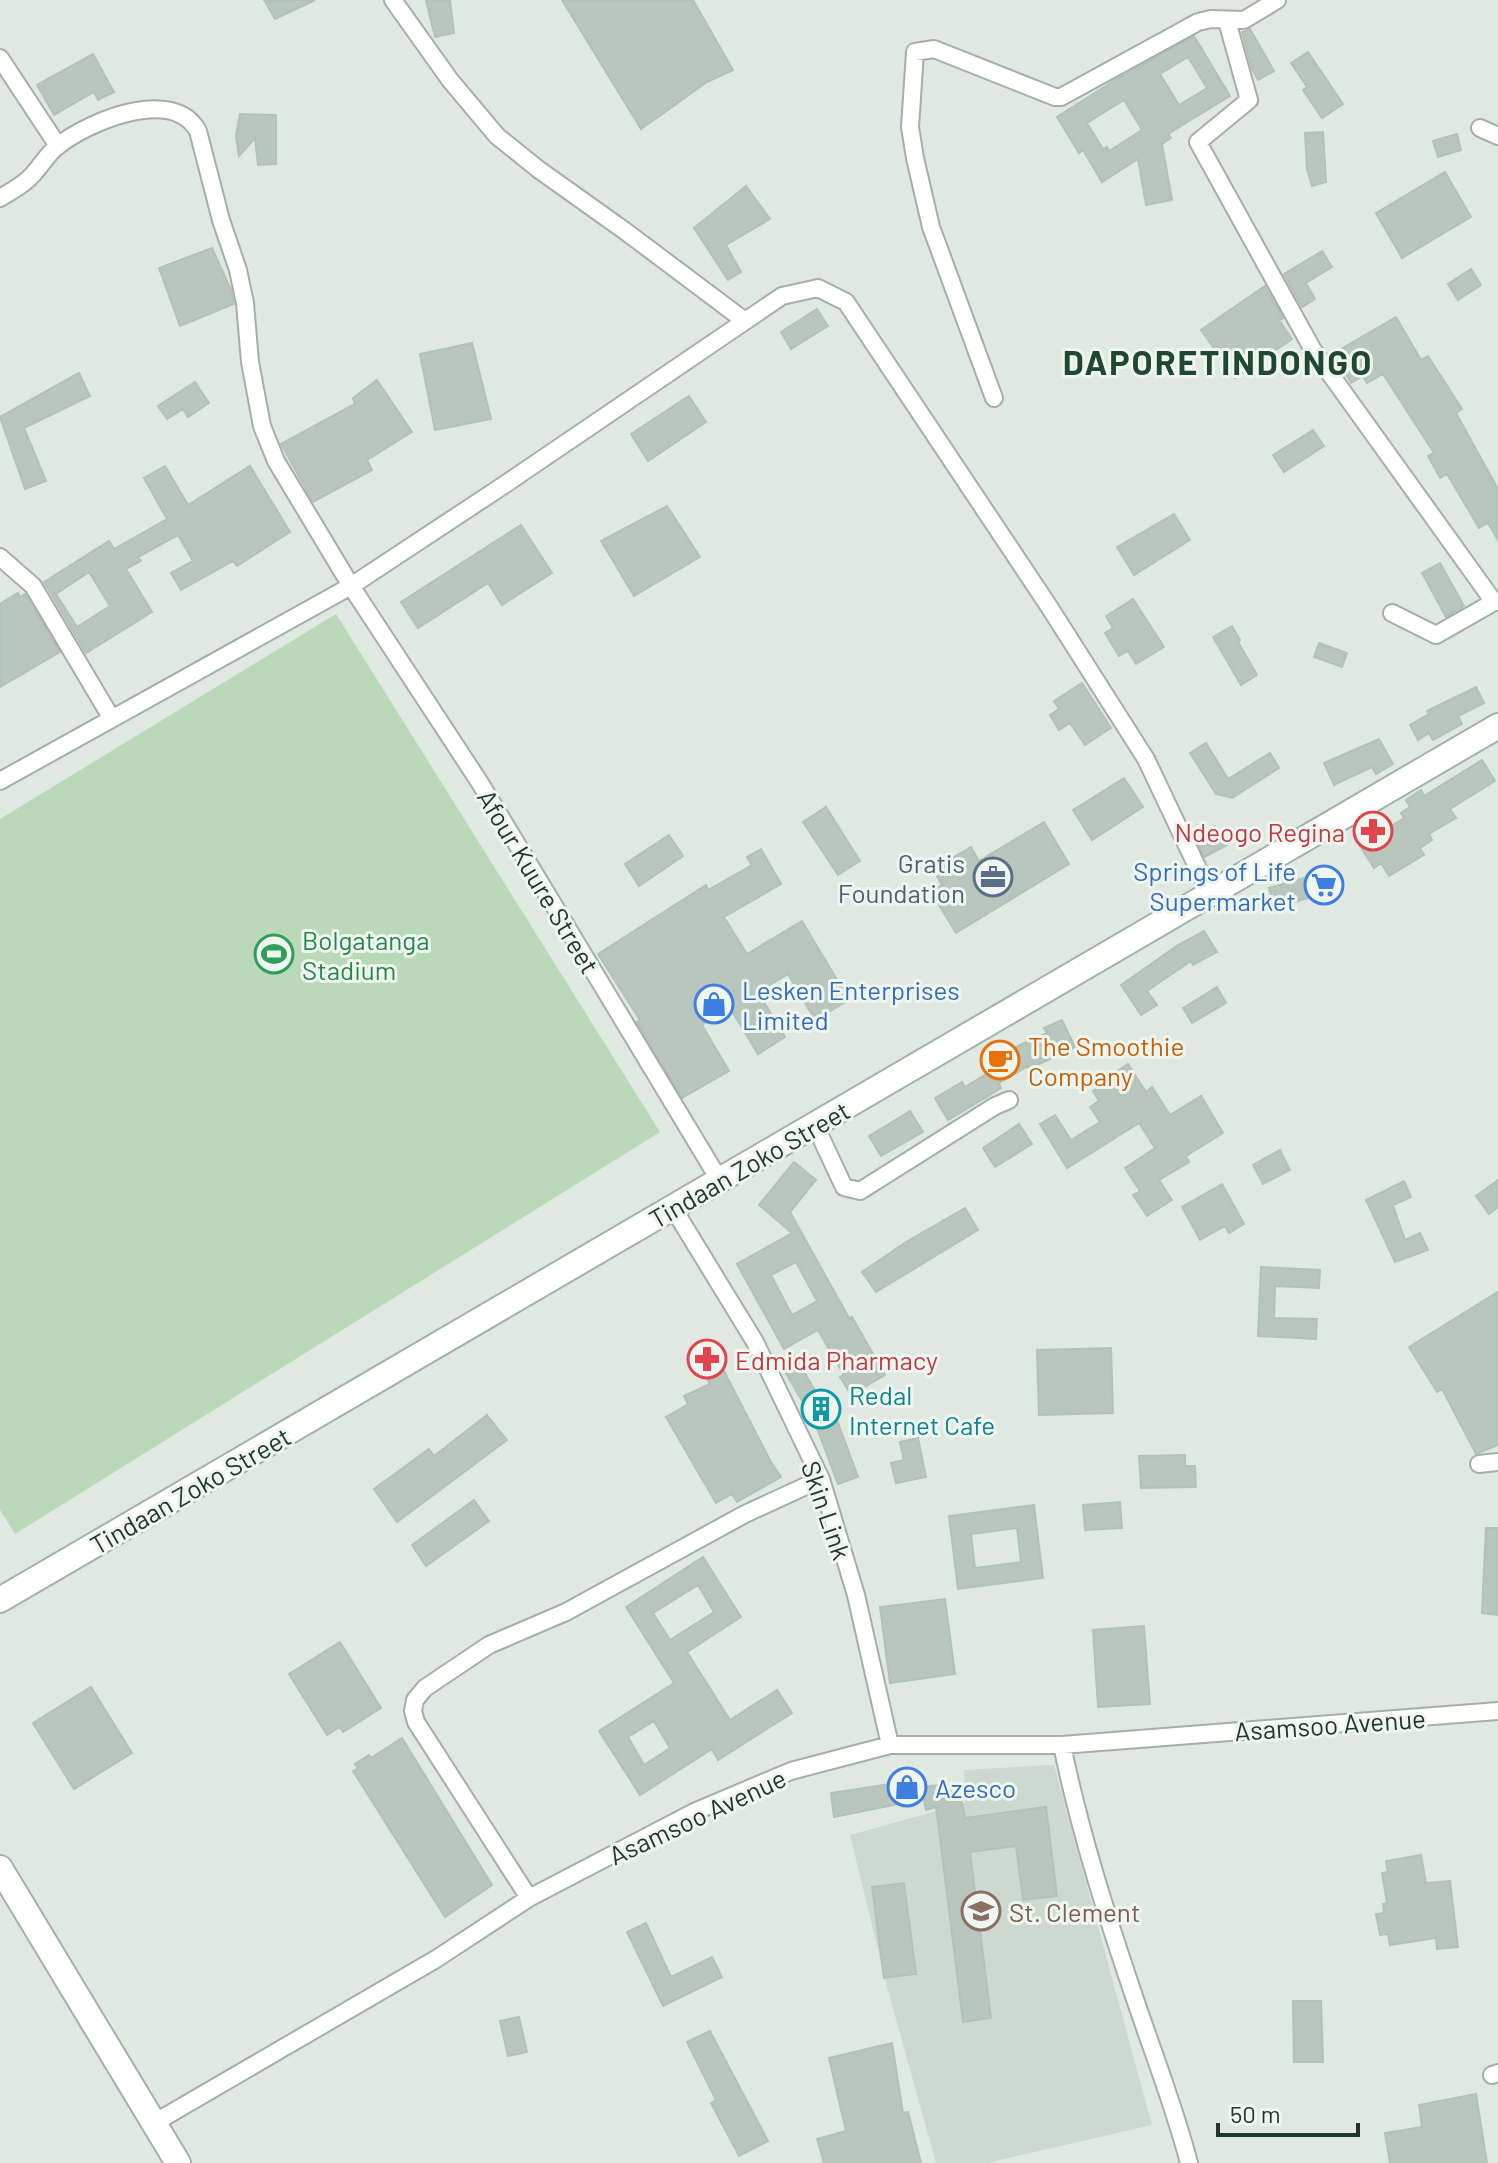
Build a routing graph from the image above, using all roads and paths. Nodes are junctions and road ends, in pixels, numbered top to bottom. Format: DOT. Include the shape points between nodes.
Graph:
graph roads {
  1 [pos="393,0"];
  2 [pos="1277,0"];
  3 [pos="1227,21"];
  4 [pos="0,58"];
  5 [pos="1480,128"];
  6 [pos="1498,136"];
  7 [pos="58,146"];
  8 [pos="0,198"];
  9 [pos="745,321"];
  10 [pos="994,398"];
  11 [pos="0,557"];
  12 [pos="351,586"];
  13 [pos="1496,602"];
  14 [pos="1392,613"];
  15 [pos="112,719"];
  16 [pos="1498,726"];
  17 [pos="0,781"];
  18 [pos="1210,894"];
  19 [pos="1009,1100"];
  20 [pos="815,1125"];
  21 [pos="720,1181"];
  22 [pos="673,1208"];
  23 [pos="1498,1462"];
  24 [pos="1479,1464"];
  25 [pos="821,1479"];
  26 [pos="0,1600"];
  27 [pos="1498,1711"];
  28 [pos="890,1745"];
  29 [pos="1062,1745"];
  30 [pos="0,1868"];
  31 [pos="529,1898"];
  32 [pos="154,2123"];
  33 [pos="178,2163"];
  34 [pos="1189,2163"];
  1 -- 9 [label="street" via="497,136"];
  2 -- 3 [label="street" via="1249,19"];
  3 -- 10 [label="street" via="1195,23 1057,97 934,49 915,52 910,127 915,158 931,227"];
  3 -- 13 [label="street" via="1249,100 1198,142 1313,350"];
  4 -- 7 [label="street"];
  5 -- 6 [label="street"];
  7 -- 8 [label="street" via="27,181"];
  7 -- 12 [label="street, Afour Kuure Street" via="130,112 163,108 192,119 238,270 262,426 276,461"];
  9 -- 12 [label="street"];
  9 -- 18 [label="street" via="782,296 818,288 846,302 1146,759"];
  11 -- 15 [label="street" via="33,586"];
  12 -- 15 [label="street"];
  12 -- 21 [label="street, Afour Kuure Street" via="480,783"];
  13 -- 14 [label="street" via="1436,635"];
  15 -- 17 [label="street"];
  16 -- 18 [label="main road, Tindaan Zoko Street"];
  18 -- 20 [label="main road, Tindaan Zoko Street"];
  19 -- 20 [label="street" via="860,1191 844,1187"];
  20 -- 21 [label="main road, Tindaan Zoko Street"];
  21 -- 22 [label="main road, Tindaan Zoko Street"];
  22 -- 25 [label="street, Skin Link" via="755,1342"];
  22 -- 26 [label="main road, Tindaan Zoko Street"];
  23 -- 24 [label="street"];
  25 -- 28 [label="street, Skin Link" via="856,1595"];
  25 -- 31 [label="street" via="745,1514 566,1612 489,1645 415,1700 416,1722"];
  27 -- 29 [label="street, Asamsoo Avenue"];
  28 -- 29 [label="street, Asamsoo Avenue"];
  28 -- 31 [label="street, Asamsoo Avenue" via="791,1771 694,1812"];
  29 -- 34 [label="street" via="1075,1808"];
  30 -- 32 [label="main road"];
  31 -- 32 [label="street, Asamsoo Avenue" via="436,1959"];
  32 -- 33 [label="main road"];
}
